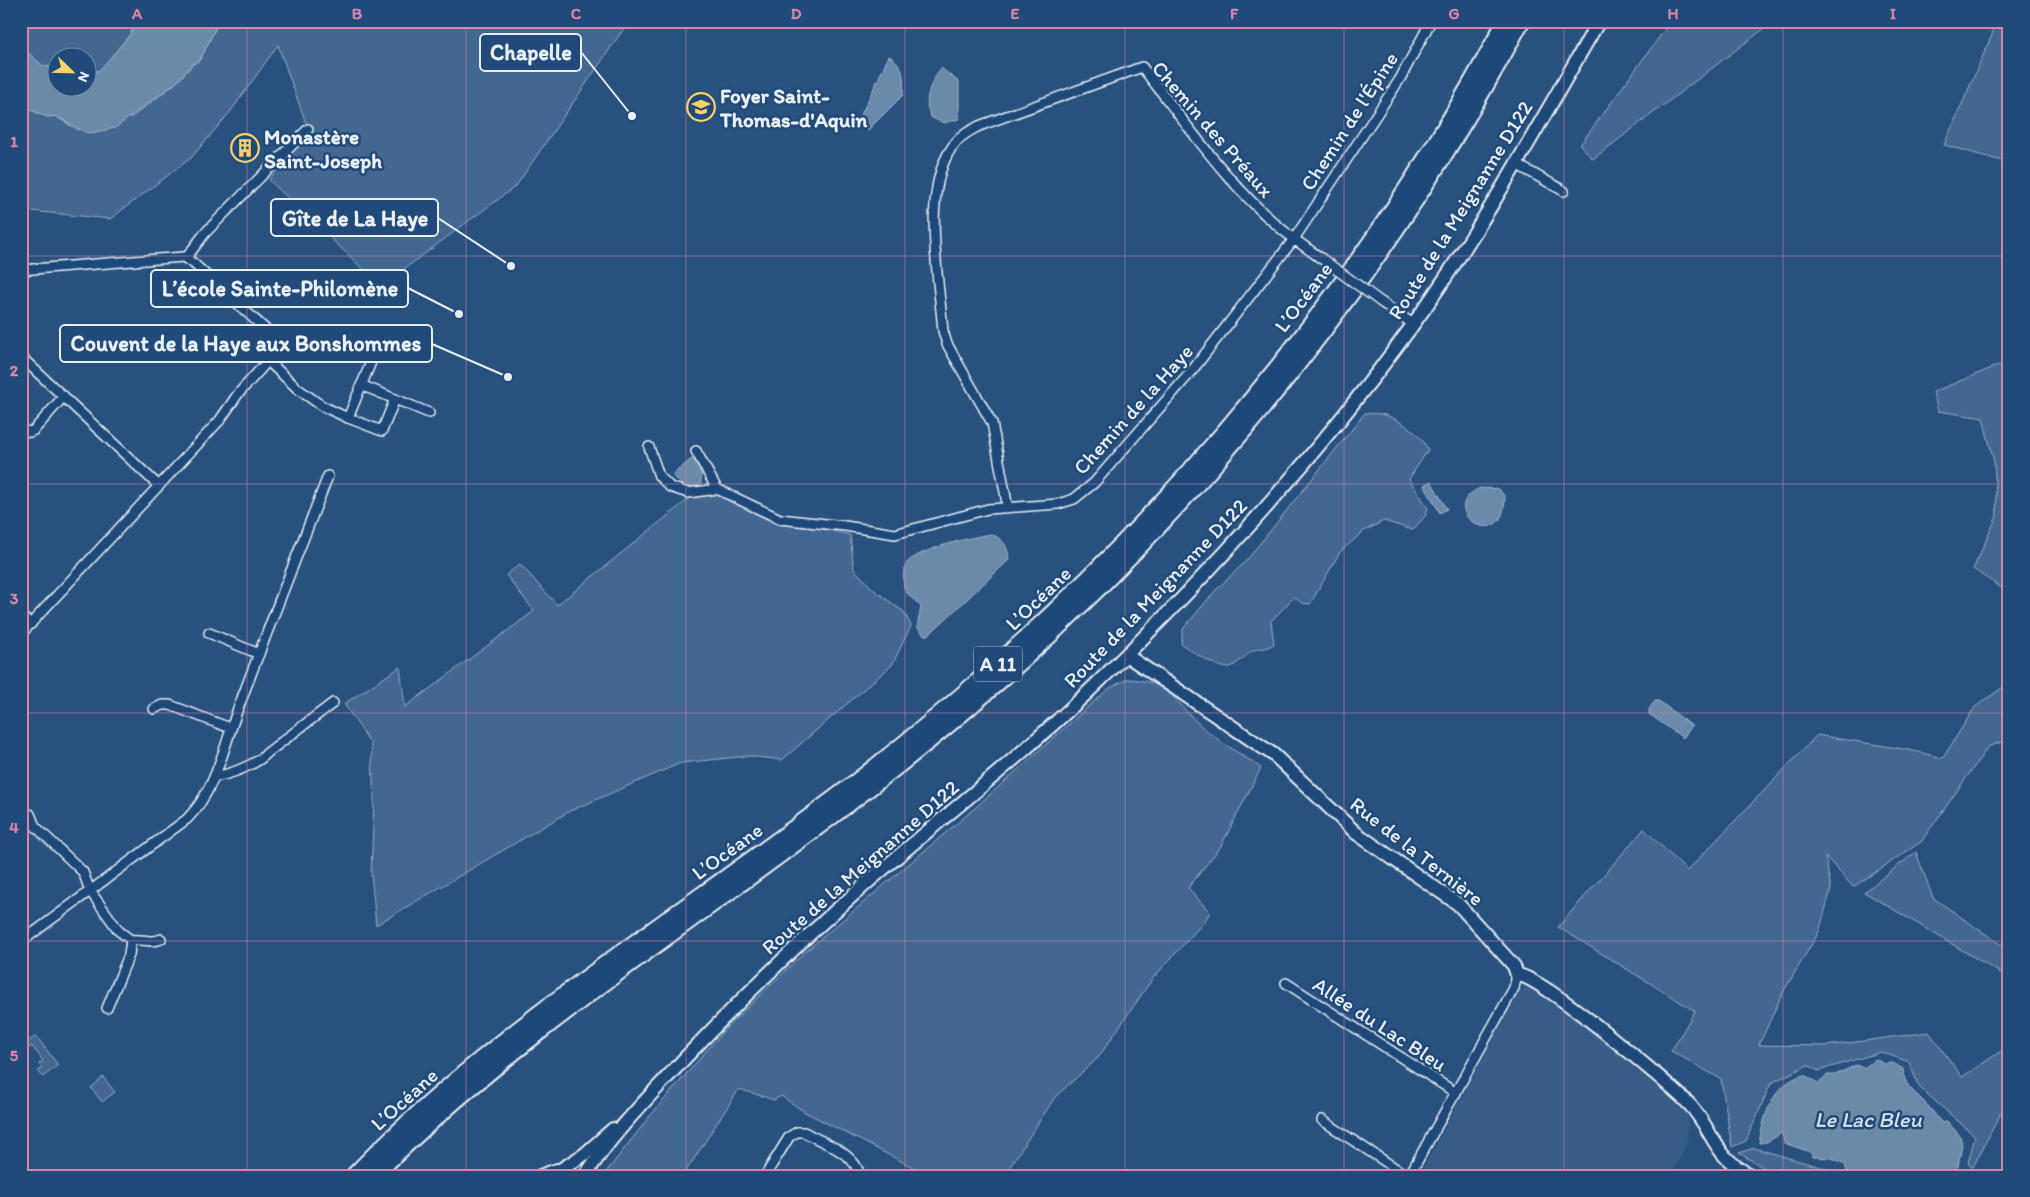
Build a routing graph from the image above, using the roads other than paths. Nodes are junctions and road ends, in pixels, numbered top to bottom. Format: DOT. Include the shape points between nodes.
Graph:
graph roads {
  1 [pos="1431,21"];
  2 [pos="1506,21"];
  3 [pos="1521,21"];
  4 [pos="1599,21"];
  5 [pos="308,129"];
  6 [pos="1516,164"];
  7 [pos="1564,191"];
  8 [pos="1294,239"];
  9 [pos="186,258"];
  10 [pos="21,270"];
  11 [pos="1413,324"];
  12 [pos="371,348"];
  13 [pos="21,357"];
  14 [pos="268,361"];
  15 [pos="361,385"];
  16 [pos="64,396"];
  17 [pos="395,399"];
  18 [pos="430,413"];
  19 [pos="348,418"];
  20 [pos="21,430"];
  21 [pos="649,447"];
  22 [pos="696,451"];
  23 [pos="328,476"];
  24 [pos="159,486"];
  25 [pos="717,489"];
  26 [pos="1005,508"];
  27 [pos="21,616"];
  28 [pos="31,624"];
  29 [pos="209,633"];
  30 [pos="21,634"];
  31 [pos="259,654"];
  32 [pos="1126,655"];
  33 [pos="333,703"];
  34 [pos="154,709"];
  35 [pos="230,728"];
  36 [pos="215,776"];
  37 [pos="30,814"];
  38 [pos="90,891"];
  39 [pos="160,939"];
  40 [pos="131,940"];
  41 [pos="21,942"];
  42 [pos="1517,975"];
  43 [pos="1286,983"];
  44 [pos="108,1008"];
  45 [pos="1456,1093"];
  46 [pos="639,1107"];
  47 [pos="1322,1120"];
  48 [pos="560,1170"];
  49 [pos="354,1176"];
  50 [pos="373,1176"];
  51 [pos="540,1176"];
  52 [pos="572,1176"];
  53 [pos="585,1176"];
  54 [pos="765,1176"];
  55 [pos="860,1176"];
  56 [pos="1408,1176"];
  57 [pos="1752,1176"];
  1 -- 8 [label="street, Chemin de l'Épine" via="1400,79"];
  2 -- 49 [label="highway, L’Océane / A 11" via="1457,108 1401,196 1310,325 1216,441 1103,564 1014,650 916,734 809,818 500,1044 426,1107"];
  3 -- 50 [label="highway, L’Océane / A 11" via="1436,165 1349,295 1240,433 1121,564 998,682 898,766 517,1047 443,1109"];
  4 -- 6 [label="street, Route de la Meignanne D122"];
  5 -- 9 [label="street" via="205,232"];
  6 -- 7 [label="street"];
  6 -- 11 [label="street, Route de la Meignanne D122" via="1488,213"];
  8 -- 11 [label="street, bridge"];
  8 -- 26 [label="street, Chemin de la Haye" via="1191,372 1094,483 1074,499 1058,504"];
  8 -- 26 [label="street, Chemin des Préaux" via="1266,218 1228,177 1142,67 979,126 964,135 950,150 943,165 936,199 934,232 943,331 947,344 992,424 1007,503"];
  9 -- 10 [label="street"];
  9 -- 14 [label="street" via="274,337 278,345"];
  11 -- 32 [label="street, Route de la Meignanne D122" via="1297,472"];
  12 -- 15 [label="street" via="371,362"];
  13 -- 16 [label="street"];
  14 -- 19 [label="street" via="298,389 322,406"];
  14 -- 24 [label="street" via="220,420"];
  15 -- 17 [label="street"];
  15 -- 19 [label="street"];
  16 -- 20 [label="street" via="34,430"];
  16 -- 24 [label="street"];
  17 -- 18 [label="street"];
  17 -- 19 [label="street" via="382,431"];
  21 -- 25 [label="street" via="659,476 670,488 688,493"];
  22 -- 25 [label="street"];
  23 -- 31 [label="street"];
  24 -- 28 [label="street"];
  25 -- 26 [label="street, Chemin de la Haye" via="780,519 895,534 988,509"];
  27 -- 28 [label="street"];
  28 -- 30 [label="street"];
  29 -- 31 [label="street"];
  31 -- 35 [label="street"];
  32 -- 42 [label="street, Rue de la Ternière" via="1274,755 1356,833 1458,904 1514,966"];
  32 -- 46 [label="street, Route de la Meignanne D122" via="1020,754 782,959"];
  33 -- 36 [label="street" via="261,761 225,776"];
  34 -- 35 [label="street" via="170,705"];
  35 -- 36 [label="street"];
  36 -- 38 [label="street" via="200,806 187,819"];
  37 -- 38 [label="street" via="35,826 83,872"];
  38 -- 40 [label="street" via="119,931"];
  38 -- 41 [label="street"];
  39 -- 40 [label="street" via="154,942 140,938"];
  40 -- 44 [label="street" via="129,954"];
  42 -- 45 [label="street" via="1514,988"];
  42 -- 57 [label="street" via="1534,981 1594,1023 1690,1106 1718,1150 1729,1162"];
  43 -- 45 [label="street, Allée du Lac Bleu"];
  45 -- 56 [label="street"];
  46 -- 48 [label="street" via="585,1154"];
  46 -- 53 [label="street"];
  47 -- 56 [label="street"];
  48 -- 51 [label="street"];
  48 -- 52 [label="street"];
  54 -- 55 [label="street" via="790,1137 804,1132 853,1160"];
}
